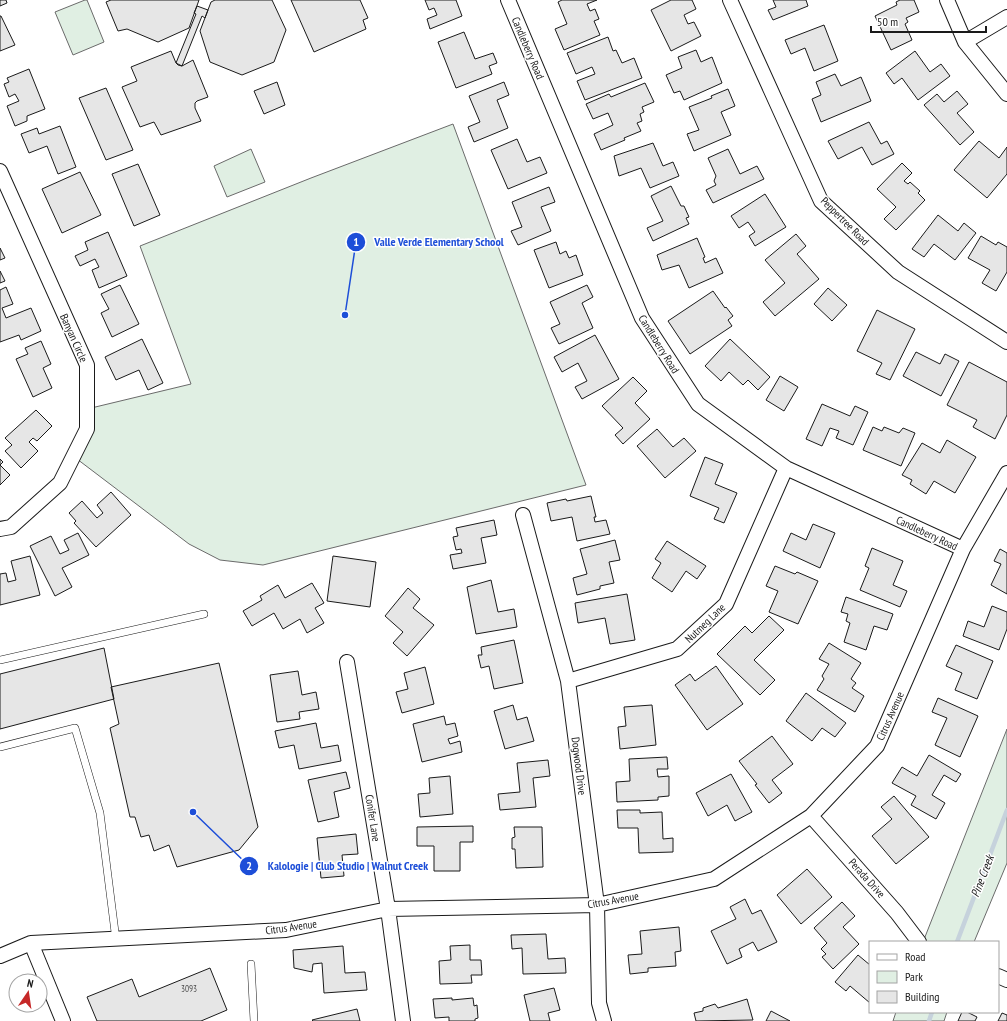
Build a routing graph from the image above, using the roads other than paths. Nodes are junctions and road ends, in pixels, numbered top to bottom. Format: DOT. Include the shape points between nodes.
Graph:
graph roads {
  1 [pos="508,0"];
  2 [pos="730,0"];
  3 [pos="947,0"];
  4 [pos="1007,16"];
  5 [pos="965,42"];
  6 [pos="1007,94"];
  7 [pos="0,171"];
  8 [pos="1007,342"];
  9 [pos="786,468"];
  10 [pos="1007,473"];
  11 [pos="523,515"];
  12 [pos="0,529"];
  13 [pos="964,549"];
  14 [pos="204,614"];
  15 [pos="0,660"];
  16 [pos="347,662"];
  17 [pos="568,681"];
  18 [pos="0,747"];
  19 [pos="811,816"];
  20 [pos="597,906"];
  21 [pos="388,910"];
  22 [pos="116,940"];
  23 [pos="918,941"];
  24 [pos="31,943"];
  25 [pos="0,956"];
  26 [pos="252,964"];
  27 [pos="63,1021"];
  28 [pos="254,1021"];
  29 [pos="403,1021"];
  30 [pos="604,1021"];
  1 -- 9 [label="street, Candleberry Road" via="642,318 698,404"];
  2 -- 8 [label="street, Peppertree Road" via="821,201 898,272"];
  3 -- 5 [label="street"];
  4 -- 5 [label="street"];
  5 -- 6 [label="street"];
  7 -- 12 [label="street, Banyan Circle" via="87,365 87,429 60,484 11,527"];
  9 -- 13 [label="street, Candleberry Road"];
  9 -- 17 [label="street, Nutmeg Lane" via="726,604 677,649"];
  10 -- 13 [label="street, Citrus Avenue"];
  11 -- 17 [label="street, Dogwood Drive"];
  13 -- 19 [label="street, Citrus Avenue" via="877,746"];
  14 -- 15 [label="lane"];
  16 -- 21 [label="street, Conifer Lane"];
  17 -- 20 [label="street, Dogwood Drive"];
  18 -- 22 [label="lane" via="75,728 100,813"];
  19 -- 20 [label="street, Citrus Avenue" via="714,879"];
  19 -- 23 [label="street, Perada Drive" via="897,913"];
  20 -- 21 [label="street, Citrus Avenue"];
  20 -- 30 [label="street, Dogwood Drive" via="599,1003"];
  21 -- 22 [label="street, Citrus Avenue" via="286,930"];
  21 -- 29 [label="street, Conifer Lane"];
  22 -- 24 [label="street, Citrus Avenue"];
  24 -- 25 [label="street, Citrus Avenue"];
  24 -- 27 [label="street"];
  26 -- 28 [label="lane"];
}
